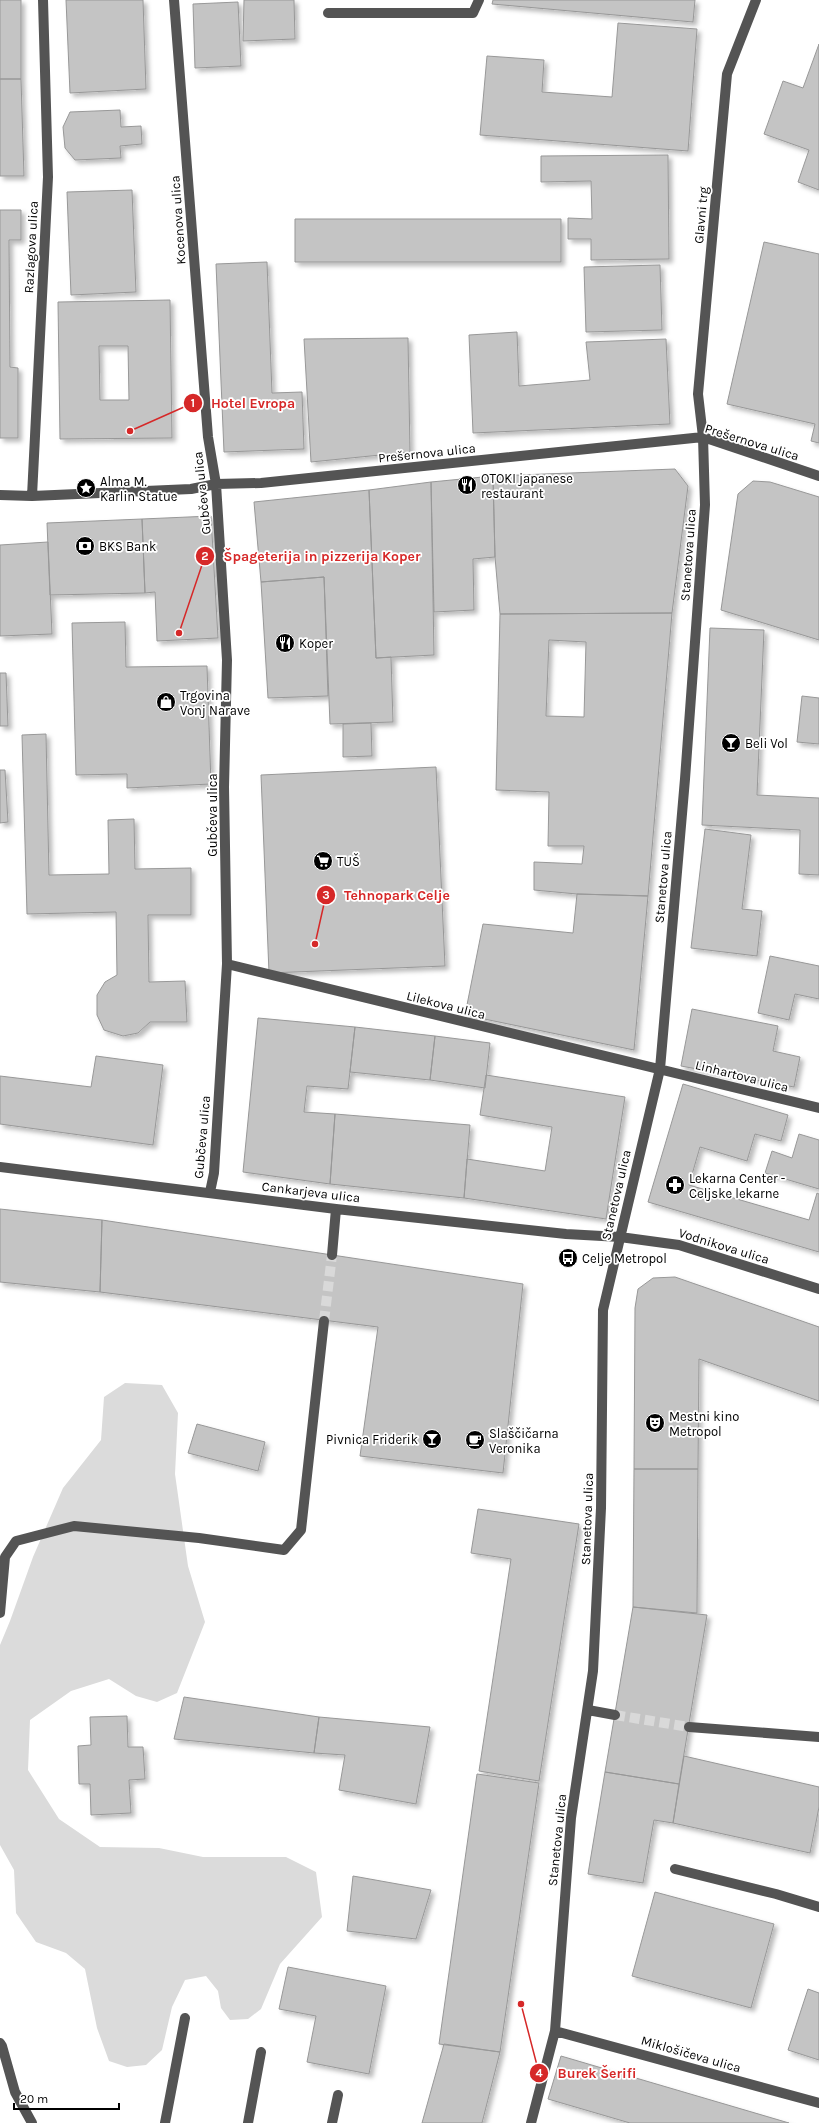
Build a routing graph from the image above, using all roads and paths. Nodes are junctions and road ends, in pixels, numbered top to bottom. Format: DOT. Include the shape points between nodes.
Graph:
graph roads {
  1 [pos="43,0"];
  2 [pos="174,0"];
  3 [pos="479,0"];
  4 [pos="756,0"];
  5 [pos="328,13"];
  6 [pos="208,437"];
  7 [pos="703,437"];
  8 [pos="819,476"];
  9 [pos="216,484"];
  10 [pos="0,495"];
  11 [pos="32,496"];
  12 [pos="227,964"];
  13 [pos="660,1069"];
  14 [pos="819,1108"];
  15 [pos="0,1167"];
  16 [pos="210,1192"];
  17 [pos="336,1209"];
  18 [pos="620,1237"];
  19 [pos="332,1255"];
  20 [pos="819,1289"];
  21 [pos="324,1321"];
  22 [pos="0,1613"];
  23 [pos="588,1710"];
  24 [pos="615,1715"];
  25 [pos="689,1727"];
  26 [pos="819,1737"];
  27 [pos="675,1869"];
  28 [pos="819,1907"];
  29 [pos="185,2018"];
  30 [pos="555,2031"];
  31 [pos="0,2043"];
  32 [pos="261,2052"];
  33 [pos="338,2095"];
  34 [pos="819,2103"];
  35 [pos="32,2123"];
  36 [pos="165,2123"];
  37 [pos="248,2123"];
  38 [pos="332,2123"];
  39 [pos="531,2123"];
  1 -- 11 [label="street, Razlagova ulica" via="48,177"];
  2 -- 6 [label="street, Kocenova ulica"];
  3 -- 5 [label="street" via="473,13"];
  4 -- 7 [label="street, Glavni trg" via="727,74 698,394"];
  6 -- 9 [label="street, Gubčeva ulica"];
  7 -- 8 [label="street, Prešernova ulica"];
  7 -- 9 [label="street, Prešernova ulica" via="261,483"];
  7 -- 13 [label="street, Stanetova ulica" via="705,505"];
  9 -- 11 [label="street, Prešernova ulica" via="191,489"];
  9 -- 12 [label="street, Gubčeva ulica" via="227,660 224,788"];
  10 -- 11 [label="street, Prešernova ulica"];
  12 -- 13 [label="street, Lilekova ulica"];
  12 -- 16 [label="street, Gubčeva ulica" via="214,1173"];
  13 -- 14 [label="street, Linhartova ulica"];
  13 -- 18 [label="street, Stanetova ulica"];
  15 -- 16 [label="street, Cankarjeva ulica"];
  16 -- 17 [label="street, Cankarjeva ulica"];
  17 -- 18 [label="street, Cankarjeva ulica" via="566,1234"];
  17 -- 19 [label="street"];
  18 -- 20 [label="street, Vodnikova ulica" via="679,1245"];
  18 -- 23 [label="street, Stanetova ulica" via="603,1310 601,1508 594,1671"];
  21 -- 22 [label="street" via="301,1530 284,1550 199,1538 74,1526 16,1541 5,1557"];
  23 -- 24 [label="street"];
  23 -- 30 [label="street, Stanetova ulica" via="571,1818"];
  25 -- 26 [label="street"];
  27 -- 28 [label="street"];
  29 -- 36 [label="street"];
  30 -- 34 [label="street, Miklošičeva ulica"];
  30 -- 39 [label="street, Stanetova ulica"];
  31 -- 35 [label="street" via="16,2092"];
  32 -- 37 [label="street"];
  33 -- 38 [label="street"];
}
